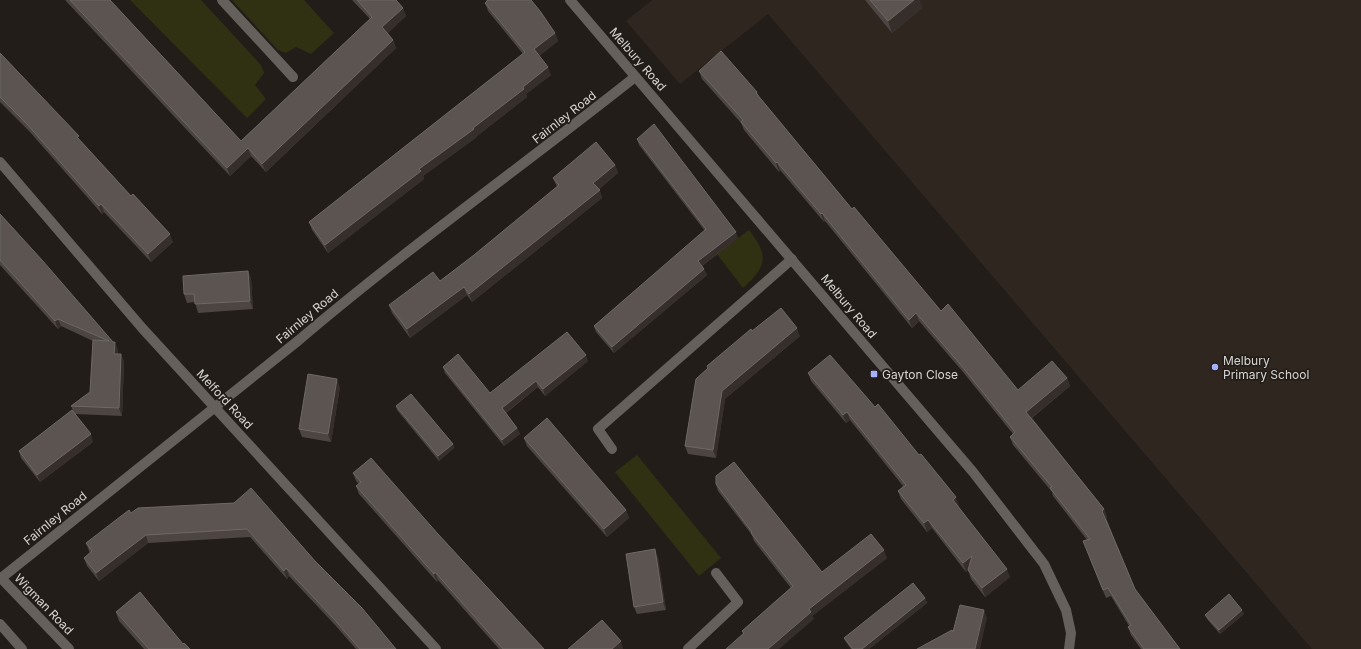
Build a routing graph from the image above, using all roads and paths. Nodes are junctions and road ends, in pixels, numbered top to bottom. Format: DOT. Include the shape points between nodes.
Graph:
graph roads {
  1 [pos="222,0"];
  2 [pos="570,0"];
  3 [pos="293,77"];
  4 [pos="635,77"];
  5 [pos="0,162"];
  6 [pos="792,259"];
  7 [pos="215,408"];
  8 [pos="612,449"];
  9 [pos="716,573"];
  10 [pos="0,578"];
  11 [pos="0,624"];
  12 [pos="22,649"];
  13 [pos="69,649"];
  14 [pos="436,649"];
  15 [pos="688,649"];
  16 [pos="1069,649"];
  1 -- 3 [label="street"];
  2 -- 4 [label="street, Melbury Road"];
  4 -- 6 [label="street, Melbury Road"];
  4 -- 7 [label="street, Fairnley Road" via="541,152 347,299"];
  5 -- 7 [label="street, Melford Road" via="143,329"];
  6 -- 8 [label="street" via="598,429"];
  6 -- 16 [label="street, Melbury Road" via="973,472 1044,564 1066,610 1071,633"];
  7 -- 10 [label="street, Fairnley Road"];
  7 -- 14 [label="street, Melford Road"];
  9 -- 15 [label="street" via="738,602"];
  10 -- 13 [label="street, Wigman Road"];
  11 -- 12 [label="street"];
}
